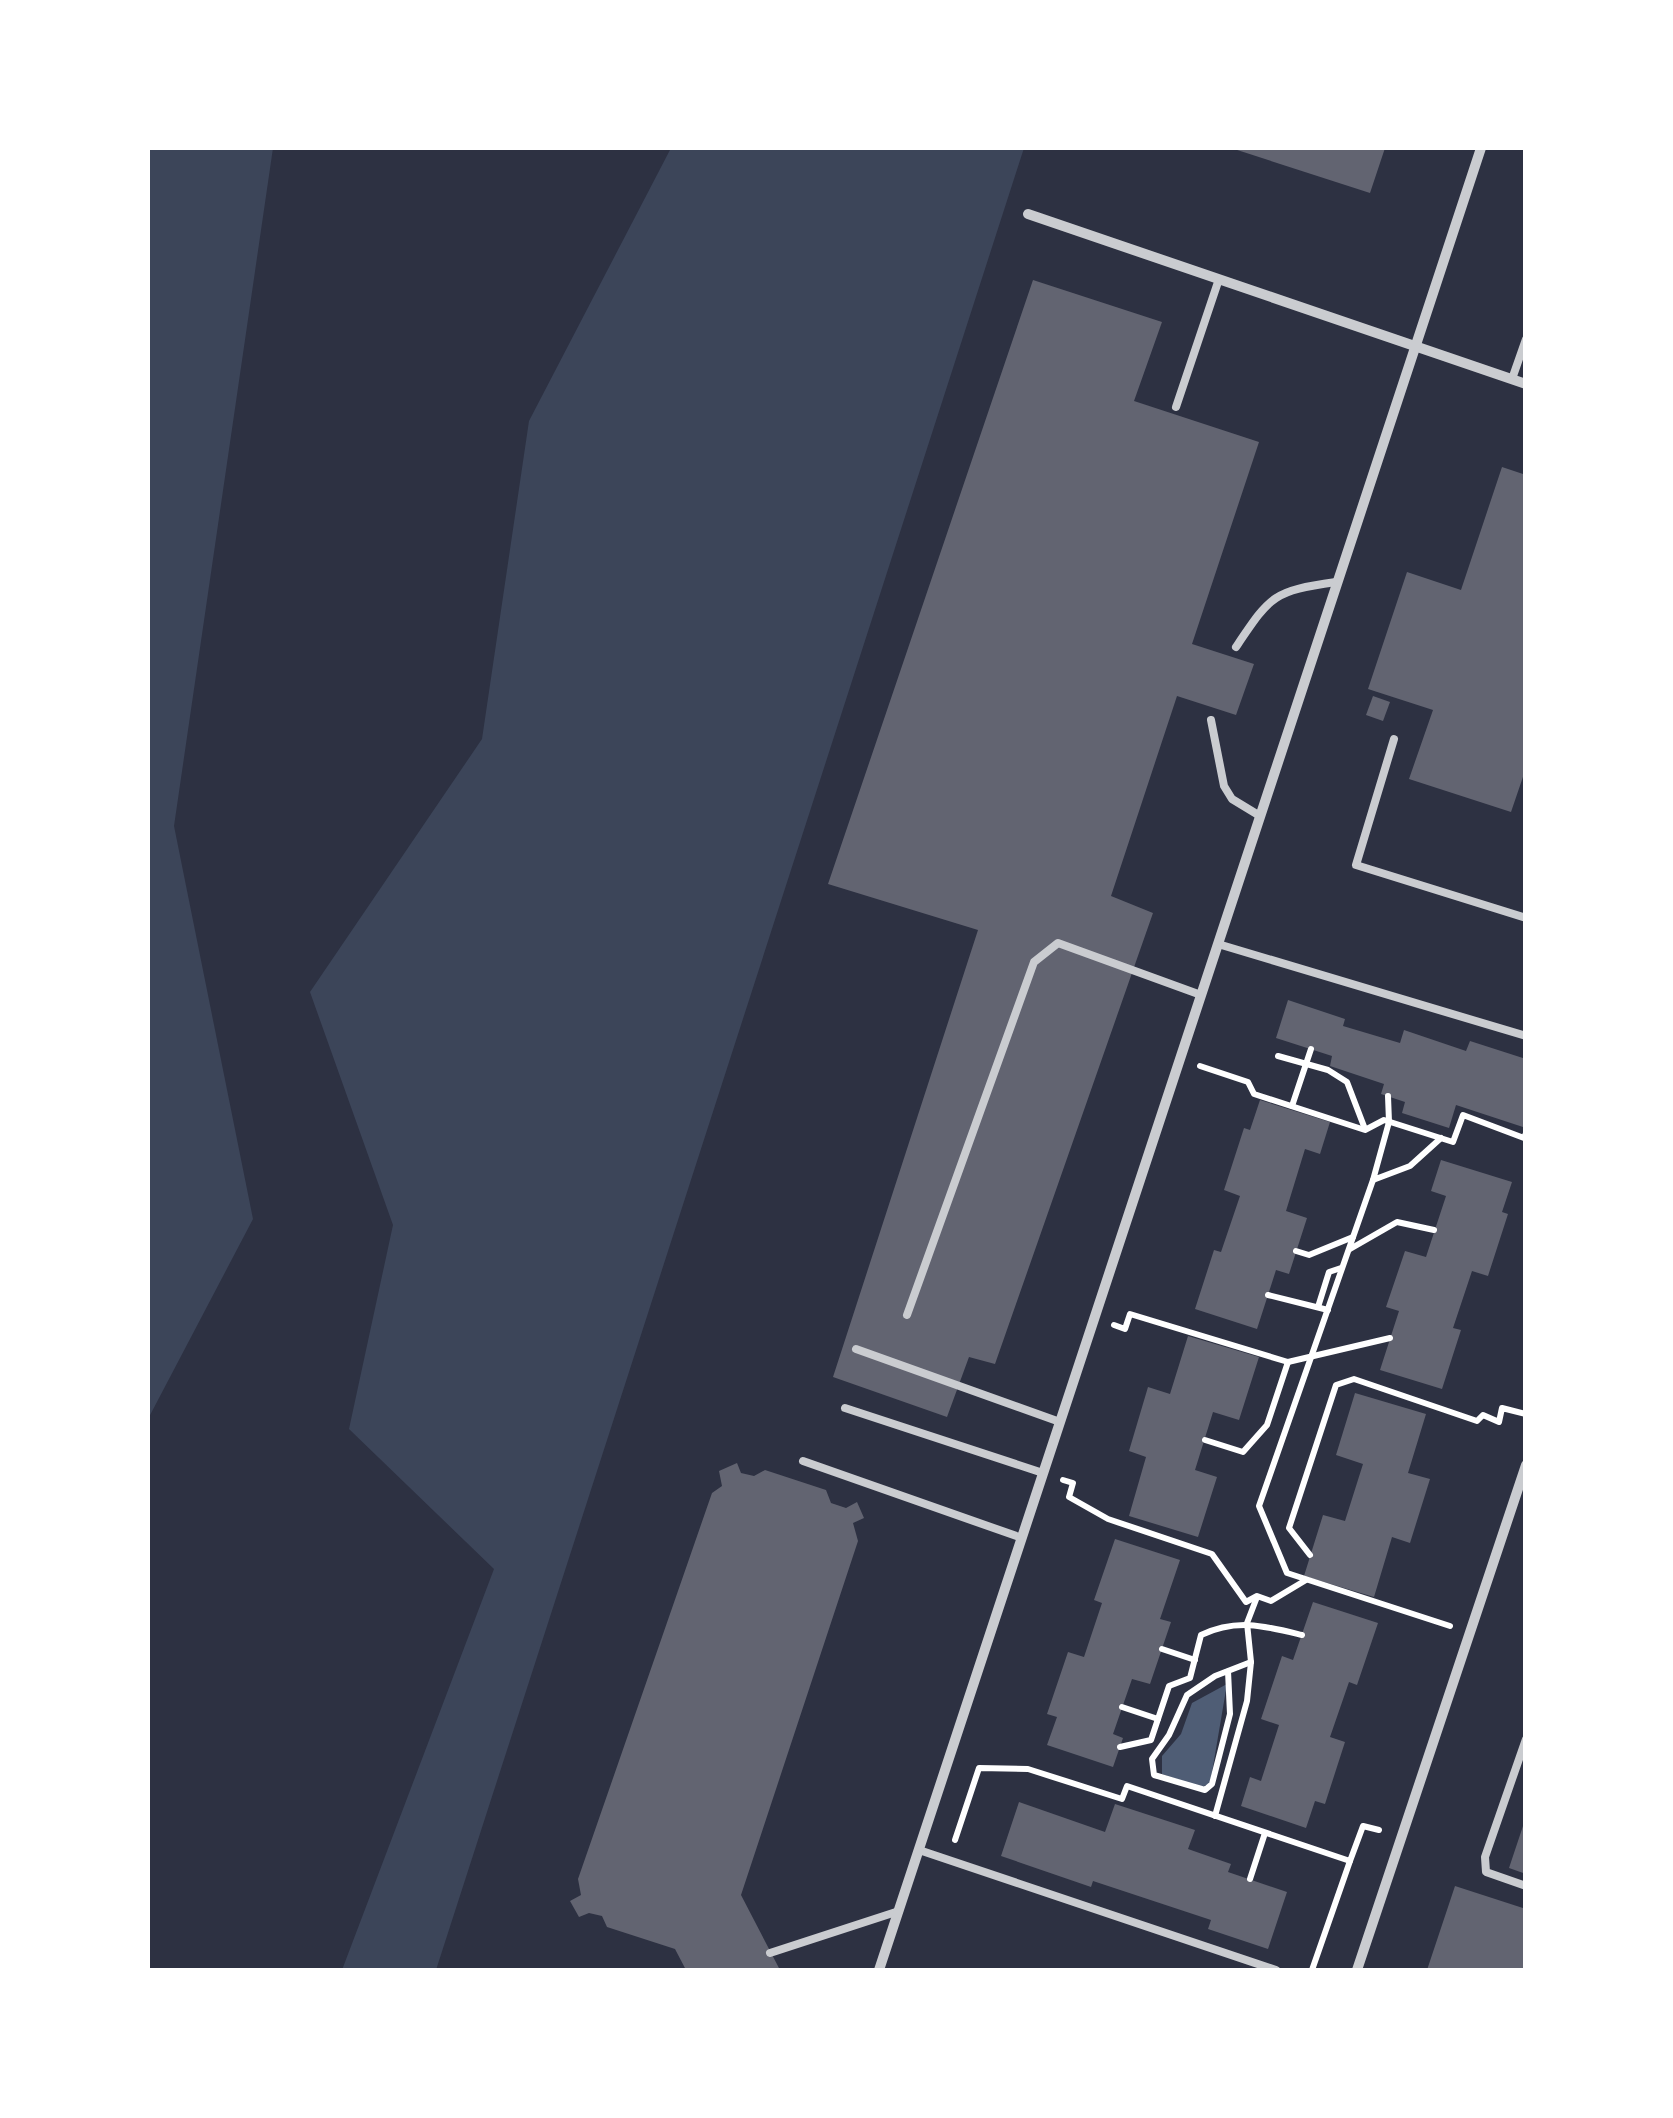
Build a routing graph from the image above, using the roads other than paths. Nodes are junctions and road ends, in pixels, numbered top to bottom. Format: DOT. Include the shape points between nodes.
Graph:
graph roads {
  1 [pos="1481,148"];
  2 [pos="1028,214"];
  3 [pos="1219,279"];
  4 [pos="1526,339"];
  5 [pos="1414,346"];
  6 [pos="1512,379"];
  7 [pos="1526,384"];
  8 [pos="1176,407"];
  9 [pos="1336,582"];
  10 [pos="1236,647"];
  11 [pos="1210,720"];
  12 [pos="1394,740"];
  13 [pos="1260,816"];
  14 [pos="1526,918"];
  15 [pos="1218,944"];
  16 [pos="1201,994"];
  17 [pos="1526,1036"];
  18 [pos="907,1316"];
  19 [pos="856,1349"];
  20 [pos="845,1408"];
  21 [pos="1060,1422"];
  22 [pos="803,1461"];
  23 [pos="1526,1465"];
  24 [pos="1043,1474"];
  25 [pos="1022,1538"];
  26 [pos="1526,1739"];
  27 [pos="919,1850"];
  28 [pos="1526,1886"];
  29 [pos="899,1911"];
  30 [pos="770,1952"];
  31 [pos="880,1970"];
  32 [pos="1276,1970"];
  33 [pos="1357,1970"];
  1 -- 5 [label="street"];
  2 -- 3 [label="street"];
  3 -- 5 [label="street"];
  3 -- 8 [label="lane"];
  4 -- 6 [label="lane"];
  5 -- 6 [label="street"];
  5 -- 9 [label="street"];
  6 -- 7 [label="street"];
  9 -- 10 [label="lane" via="1267,601"];
  9 -- 13 [label="street"];
  11 -- 13 [label="lane" via="1224,786"];
  12 -- 14 [label="lane" via="1356,866"];
  13 -- 15 [label="street"];
  15 -- 16 [label="street"];
  15 -- 17 [label="lane"];
  16 -- 18 [label="lane" via="1058,943 1034,962"];
  16 -- 21 [label="street"];
  19 -- 21 [label="lane"];
  20 -- 24 [label="lane"];
  21 -- 24 [label="street"];
  22 -- 25 [label="lane"];
  23 -- 33 [label="street"];
  24 -- 25 [label="street"];
  25 -- 27 [label="street"];
  26 -- 28 [label="lane" via="1485,1857 1486,1872"];
  27 -- 29 [label="street"];
  27 -- 32 [label="lane"];
  29 -- 30 [label="lane"];
  29 -- 31 [label="street"];
}
